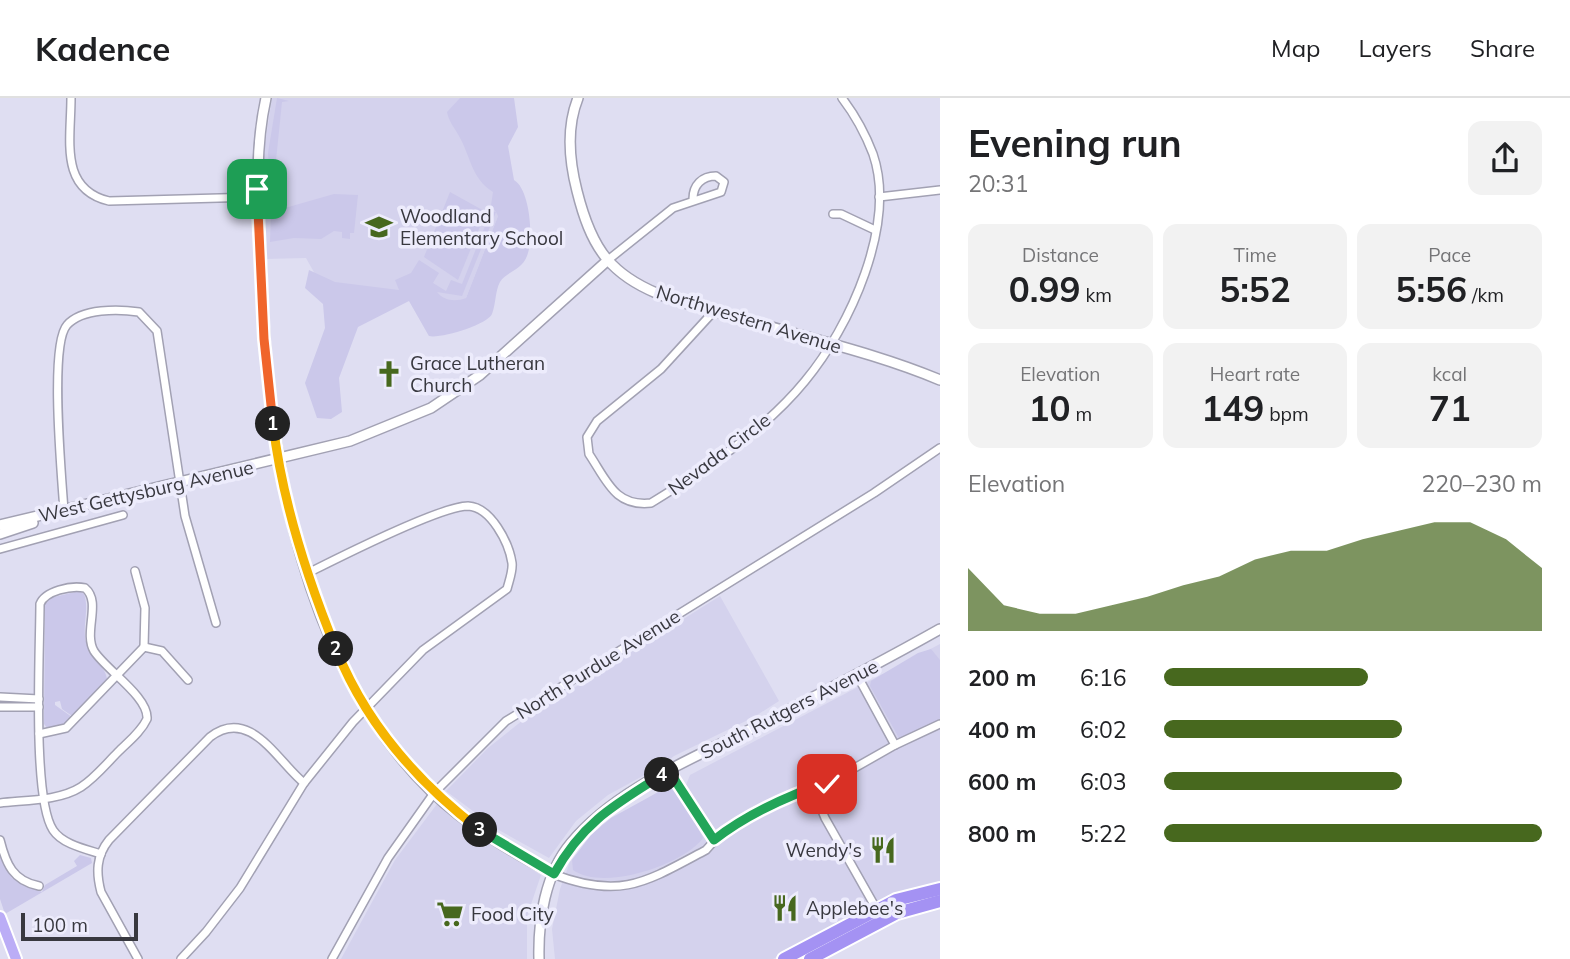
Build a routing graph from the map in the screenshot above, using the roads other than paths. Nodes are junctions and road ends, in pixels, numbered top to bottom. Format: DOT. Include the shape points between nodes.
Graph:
graph roads {
  1 [pos="71,98"];
  2 [pos="266,98"];
  3 [pos="578,98"];
  4 [pos="842,98"];
  5 [pos="940,190"];
  6 [pos="257,197"];
  7 [pos="879,197"];
  8 [pos="693,199"];
  9 [pos="833,214"];
  10 [pos="875,230"];
  11 [pos="608,260"];
  12 [pos="715,310"];
  13 [pos="833,345"];
  14 [pos="940,380"];
  15 [pos="940,448"];
  16 [pos="278,460"];
  17 [pos="179,483"];
  18 [pos="64,512"];
  19 [pos="123,515"];
  20 [pos="0,525"];
  21 [pos="0,534"];
  22 [pos="0,549"];
  23 [pos="135,571"];
  24 [pos="308,573"];
  25 [pos="216,622"];
  26 [pos="940,629"];
  27 [pos="144,646"];
  28 [pos="857,675"];
  29 [pos="116,676"];
  30 [pos="188,680"];
  31 [pos="0,697"];
  32 [pos="39,703"];
  33 [pos="0,707"];
  34 [pos="366,709"];
  35 [pos="940,724"];
  36 [pos="39,734"];
  37 [pos="895,745"];
  38 [pos="669,771"];
  39 [pos="304,783"];
  40 [pos="814,791"];
  41 [pos="433,793"];
  42 [pos="44,797"];
  43 [pos="0,803"];
  44 [pos="0,839"];
  45 [pos="714,840"];
  46 [pos="101,854"];
  47 [pos="554,874"];
  48 [pos="39,886"];
  49 [pos="940,889"];
  50 [pos="940,901"];
  51 [pos="877,910"];
  52 [pos="0,917"];
  53 [pos="16,959"];
  54 [pos="138,959"];
  55 [pos="181,959"];
  56 [pos="332,959"];
  57 [pos="539,959"];
  58 [pos="784,959"];
  59 [pos="810,959"];
  1 -- 6 [label="street" via="74,177 90,195 109,201"];
  2 -- 6 [label="street"];
  3 -- 11 [label="street, Northwestern Avenue" via="569,121 573,176 584,217"];
  4 -- 7 [label="street, Nevada Circle" via="873,154"];
  5 -- 7 [label="street"];
  6 -- 16 [label="street" via="264,339"];
  7 -- 10 [label="street, Nevada Circle"];
  8 -- 11 [label="street" via="673,208"];
  9 -- 10 [label="street"];
  10 -- 13 [label="street, Nevada Circle" via="863,278"];
  11 -- 12 [label="street, Northwestern Avenue" via="643,287"];
  11 -- 16 [label="street, West Gettysburg Avenue" via="480,375 431,408 350,441"];
  12 -- 13 [label="street, Northwestern Avenue"];
  12 -- 13 [label="street, Nevada Circle" via="661,369 591,429 586,446 589,454 623,500 651,503 728,451 786,401"];
  13 -- 14 [label="street, Northwestern Avenue"];
  15 -- 41 [label="street, North Purdue Avenue" via="506,721"];
  16 -- 17 [label="street, West Gettysburg Avenue"];
  16 -- 24 [label="street"];
  17 -- 18 [label="street, West Gettysburg Avenue"];
  17 -- 18 [label="street" via="153,324 139,312 129,311 77,317 59,341"];
  17 -- 25 [label="street"];
  18 -- 20 [label="street, West Gettysburg Avenue"];
  18 -- 21 [label="street"];
  19 -- 22 [label="street"];
  23 -- 27 [label="street" via="145,608"];
  24 -- 34 [label="street" via="339,656"];
  24 -- 34 [label="street" via="456,508 471,506 487,514 507,544 512,565 507,589 423,650"];
  26 -- 28 [label="street, South Rutgers Avenue"];
  27 -- 29 [label="street"];
  27 -- 30 [label="street" via="162,651"];
  28 -- 37 [label="street"];
  28 -- 38 [label="street, South Rutgers Avenue"];
  29 -- 32 [label="street" via="92,645 89,592 76,586 46,595 40,604"];
  29 -- 36 [label="street" via="66,727"];
  29 -- 42 [label="street" via="146,708 144,724 83,786"];
  31 -- 32 [label="street"];
  32 -- 33 [label="street"];
  32 -- 36 [label="street"];
  34 -- 39 [label="street"];
  34 -- 41 [label="street"];
  35 -- 37 [label="street"];
  36 -- 42 [label="street"];
  37 -- 40 [label="street"];
  38 -- 45 [label="street"];
  38 -- 47 [label="street, South Rutgers Avenue" via="599,817 570,844"];
  39 -- 46 [label="street" via="254,733 238,727 221,730 109,840"];
  39 -- 55 [label="street" via="240,888"];
  40 -- 45 [label="street" via="799,792"];
  40 -- 51 [label="street"];
  41 -- 47 [label="street" via="492,838"];
  41 -- 56 [label="street, North Purdue Avenue" via="388,858"];
  42 -- 43 [label="street"];
  42 -- 46 [label="street" via="54,833"];
  44 -- 48 [label="street" via="17,878"];
  45 -- 47 [label="street" via="706,850 636,884 610,888 583,885"];
  46 -- 54 [label="street" via="97,869 101,892"];
  47 -- 57 [label="street, South Rutgers Avenue" via="541,911"];
  49 -- 51 [label="highway"];
  50 -- 59 [label="highway" via="897,914"];
  51 -- 58 [label="highway"];
  52 -- 53 [label="main road"];
}
